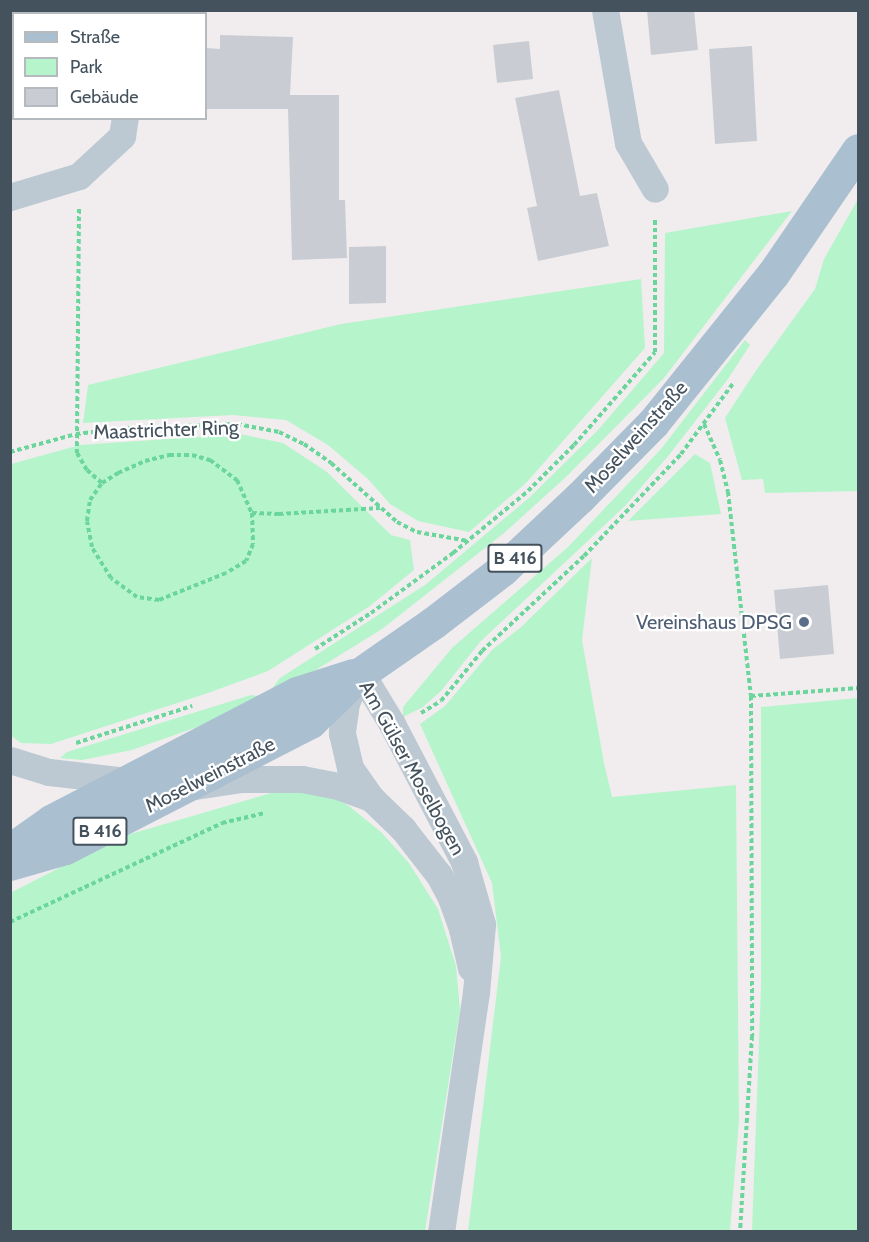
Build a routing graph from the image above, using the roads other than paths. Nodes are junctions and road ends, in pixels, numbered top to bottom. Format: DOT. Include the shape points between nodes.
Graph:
graph roads {
  1 [pos="605,10"];
  2 [pos="125,120"];
  3 [pos="858,150"];
  4 [pos="655,189"];
  5 [pos="10,197"];
  6 [pos="361,673"];
  7 [pos="10,760"];
  8 [pos="128,781"];
  9 [pos="186,788"];
  10 [pos="371,798"];
  11 [pos="10,850"];
  12 [pos="10,864"];
  13 [pos="476,992"];
  14 [pos="441,1232"];
  1 -- 4 [label="street" via="628,143"];
  2 -- 5 [label="street" via="122,136 79,176"];
  3 -- 6 [label="main road, Moselweinstraße / B 416" via="773,274 653,423 615,463 503,568 433,624"];
  6 -- 8 [label="main road, Moselweinstraße / B 416" via="297,693"];
  6 -- 9 [label="main road, Moselweinstraße / B 416" via="310,722"];
  6 -- 10 [label="street, Am Gülser Moselbogen" via="346,703 342,733 350,768"];
  6 -- 13 [label="street, Am Gülser Moselbogen" via="392,724 467,873 482,924"];
  7 -- 8 [label="street" via="49,772"];
  8 -- 11 [label="main road, Moselweinstraße / B 416" via="51,821"];
  9 -- 10 [label="street, Am Gülser Moselbogen" via="241,779 302,779"];
  9 -- 12 [label="main road, Moselweinstraße / B 416" via="65,848"];
  10 -- 13 [label="street, Am Gülser Moselbogen" via="403,829 443,883 462,929"];
  13 -- 14 [label="street, Am Gülser Moselbogen"];
}
